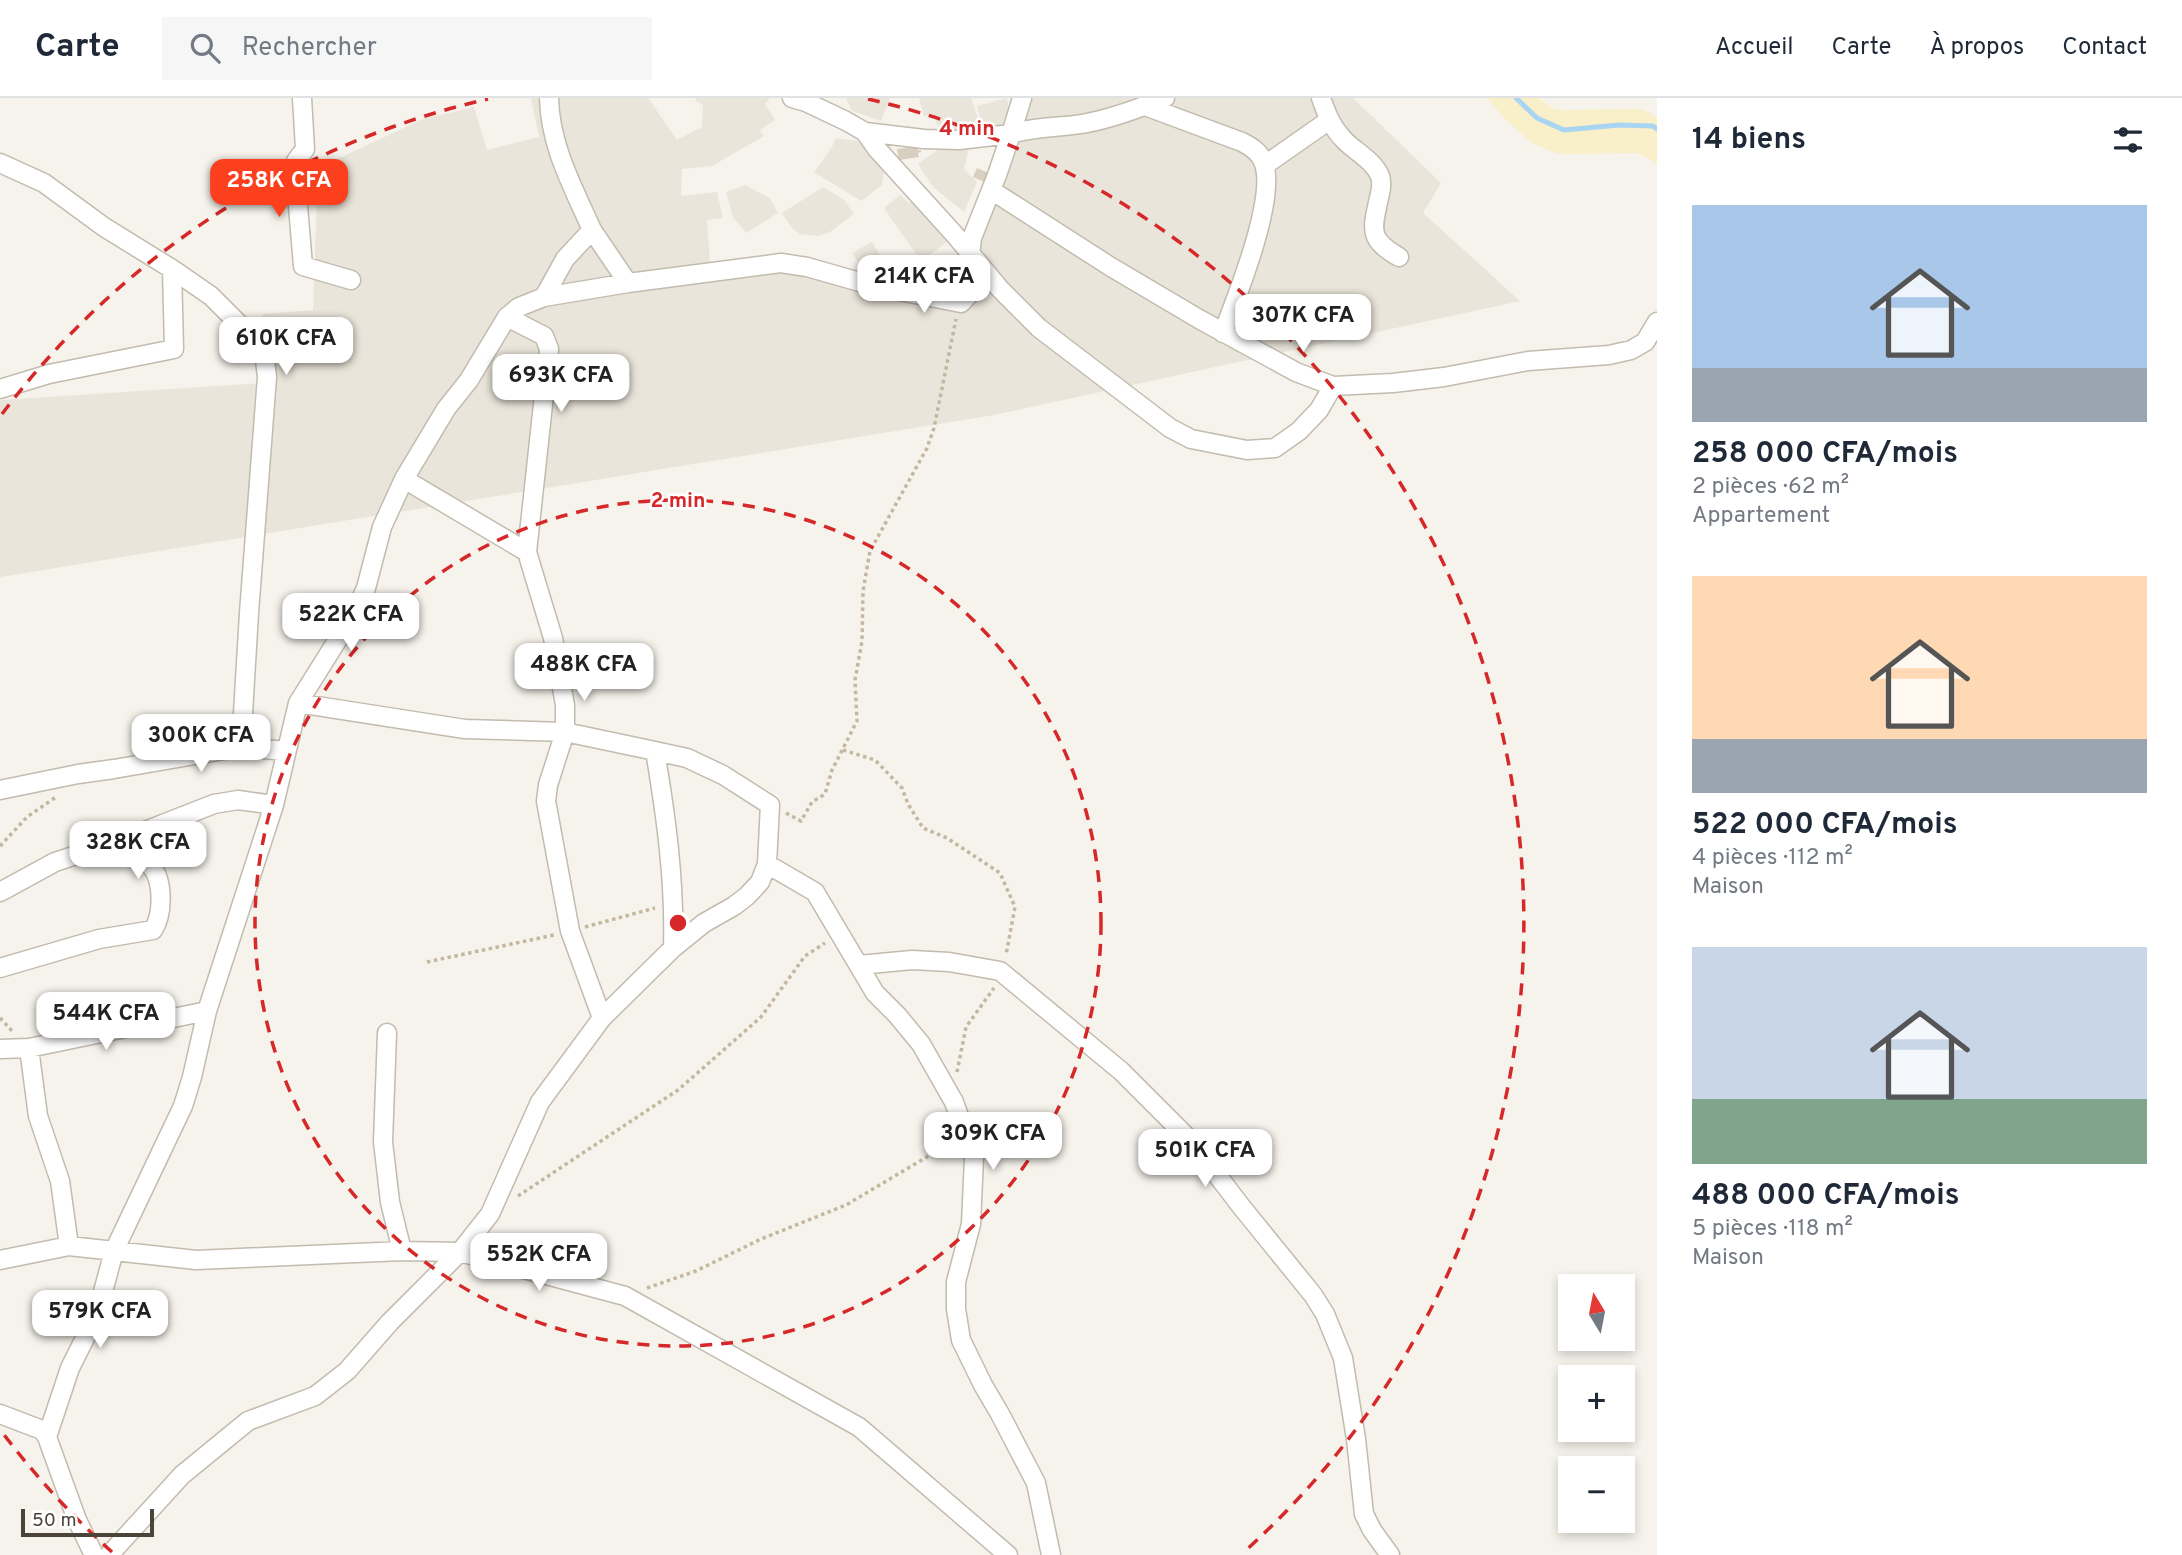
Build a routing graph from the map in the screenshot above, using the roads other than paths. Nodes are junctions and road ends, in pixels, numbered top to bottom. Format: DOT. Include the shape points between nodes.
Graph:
graph roads {
  1 [pos="302,98"];
  2 [pos="549,98"];
  3 [pos="792,98"];
  4 [pos="1022,98"];
  5 [pos="1165,98"];
  6 [pos="1321,98"];
  7 [pos="1145,106"];
  8 [pos="1328,121"];
  9 [pos="865,132"];
  10 [pos="1011,134"];
  11 [pos="0,163"];
  12 [pos="1265,165"];
  13 [pos="991,190"];
  14 [pos="592,230"];
  15 [pos="970,255"];
  16 [pos="1399,257"];
  17 [pos="172,269"];
  18 [pos="351,280"];
  19 [pos="628,283"];
  20 [pos="544,297"];
  21 [pos="507,317"];
  22 [pos="1657,322"];
  23 [pos="1223,332"];
  24 [pos="1333,386"];
  25 [pos="0,389"];
  26 [pos="404,479"];
  27 [pos="527,552"];
  28 [pos="298,703"];
  29 [pos="565,732"];
  30 [pos="241,747"];
  31 [pos="286,751"];
  32 [pos="655,751"];
  33 [pos="0,790"];
  34 [pos="274,805"];
  35 [pos="122,840"];
  36 [pos="767,864"];
  37 [pos="0,892"];
  38 [pos="673,948"];
  39 [pos="859,965"];
  40 [pos="0,968"];
  41 [pos="207,1011"];
  42 [pos="601,1018"];
  43 [pos="387,1033"];
  44 [pos="29,1048"];
  45 [pos="0,1049"];
  46 [pos="69,1247"];
  47 [pos="114,1251"];
  48 [pos="401,1251"];
  49 [pos="460,1252"];
  50 [pos="0,1260"];
  51 [pos="0,1414"];
  52 [pos="47,1437"];
  53 [pos="93,1555"];
  54 [pos="109,1555"];
  55 [pos="1008,1555"];
  56 [pos="1051,1555"];
  57 [pos="1390,1555"];
  1 -- 18 [label="street" via="305,149 296,162 296,182 303,267"];
  2 -- 14 [label="street" via="559,157"];
  3 -- 9 [label="street"];
  4 -- 10 [label="street"];
  5 -- 7 [label="street"];
  6 -- 8 [label="street"];
  7 -- 10 [label="street" via="1086,123"];
  7 -- 12 [label="street" via="1242,142 1254,148"];
  8 -- 12 [label="street"];
  8 -- 16 [label="street" via="1381,178 1375,238"];
  9 -- 10 [label="street" via="959,140"];
  9 -- 15 [label="street"];
  10 -- 13 [label="street"];
  11 -- 17 [label="street" via="44,183"];
  12 -- 23 [label="street" via="1263,211"];
  13 -- 15 [label="street"];
  13 -- 23 [label="street"];
  14 -- 19 [label="street"];
  14 -- 20 [label="street" via="565,259"];
  15 -- 19 [label="street" via="977,281 961,303 781,263"];
  15 -- 24 [label="street" via="1039,328 1170,428 1191,439 1247,450 1275,449 1319,410"];
  17 -- 25 [label="street" via="174,349 49,374"];
  17 -- 30 [label="street" via="211,296 263,343 267,377"];
  19 -- 20 [label="street"];
  20 -- 21 [label="street"];
  21 -- 26 [label="street"];
  21 -- 27 [label="street" via="544,336 549,349"];
  22 -- 24 [label="street" via="1645,342 1609,355 1528,361 1393,383"];
  23 -- 24 [label="street" via="1296,372"];
  26 -- 27 [label="street"];
  26 -- 28 [label="street" via="382,527 355,612"];
  27 -- 29 [label="street" via="553,638"];
  28 -- 29 [label="street" via="465,729"];
  28 -- 31 [label="street"];
  29 -- 32 [label="street"];
  29 -- 42 [label="street" via="546,801 570,931"];
  30 -- 31 [label="street"];
  30 -- 33 [label="street"];
  31 -- 34 [label="street"];
  32 -- 36 [label="street" via="687,758 770,805"];
  32 -- 38 [label="street" via="673,890"];
  34 -- 35 [label="street" via="225,801"];
  34 -- 41 [label="street"];
  35 -- 37 [label="street" via="55,862"];
  35 -- 40 [label="street" via="158,877 158,923 153,930 99,939"];
  36 -- 38 [label="street" via="760,882 747,896"];
  36 -- 39 [label="street" via="815,892"];
  38 -- 42 [label="street"];
  39 -- 56 [label="street" via="875,993 921,1044 954,1102 974,1158 971,1224 956,1282 961,1340 1036,1483"];
  39 -- 57 [label="street" via="937,961 1000,971 1121,1071 1192,1142 1319,1304 1335,1336 1343,1358 1364,1514"];
  41 -- 44 [label="street"];
  41 -- 47 [label="street" via="183,1107"];
  42 -- 49 [label="street" via="540,1102 490,1214"];
  43 -- 48 [label="street" via="383,1142"];
  44 -- 45 [label="street"];
  44 -- 46 [label="street" via="38,1116 60,1181"];
  46 -- 47 [label="street"];
  46 -- 50 [label="street"];
  47 -- 48 [label="street" via="196,1260"];
  47 -- 52 [label="street" via="97,1314 70,1368"];
  48 -- 49 [label="street"];
  49 -- 54 [label="street" via="347,1371 315,1396 248,1421 182,1475"];
  49 -- 55 [label="street" via="625,1296 859,1427"];
  51 -- 52 [label="street" via="42,1430"];
  52 -- 53 [label="street"];
}
